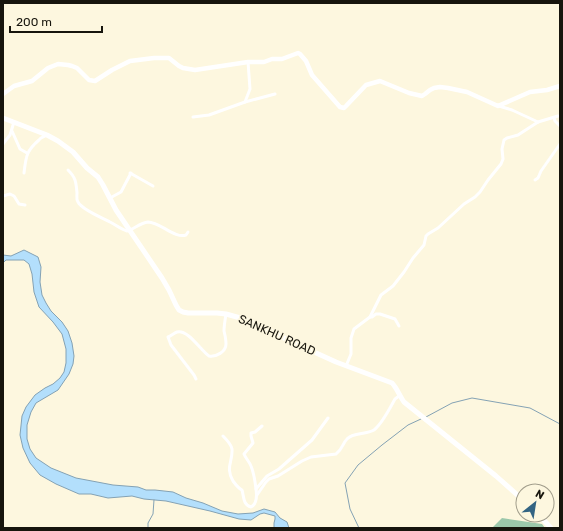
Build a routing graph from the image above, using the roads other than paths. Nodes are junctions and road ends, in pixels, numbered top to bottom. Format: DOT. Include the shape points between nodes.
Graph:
graph roads {
  1 [pos="248,62"];
  2 [pos="560,86"];
  3 [pos="3,94"];
  4 [pos="274,94"];
  5 [pos="245,102"];
  6 [pos="498,106"];
  7 [pos="193,116"];
  8 [pos="558,116"];
  9 [pos="3,118"];
  10 [pos="554,118"];
  11 [pos="14,122"];
  12 [pos="538,122"];
  13 [pos="560,126"];
  14 [pos="12,131"];
  15 [pos="47,134"];
  16 [pos="3,144"];
  17 [pos="560,144"];
  18 [pos="27,153"];
  19 [pos="68,170"];
  20 [pos="24,173"];
  21 [pos="535,180"];
  22 [pos="154,186"];
  23 [pos="3,196"];
  24 [pos="110,198"];
  25 [pos="25,206"];
  26 [pos="130,230"];
  27 [pos="188,232"];
  28 [pos="226,314"];
  29 [pos="370,317"];
  30 [pos="399,326"];
  31 [pos="346,366"];
  32 [pos="196,379"];
  33 [pos="399,396"];
  34 [pos="328,418"];
  35 [pos="262,426"];
  36 [pos="223,436"];
  37 [pos="256,489"];
  38 [pos="515,493"];
  39 [pos="257,495"];
  1 -- 3 [label="street" via="195,70 183,68 169,58 154,58 130,61 95,81 89,80 77,68 58,64 32,81 14,86"];
  1 -- 5 [label="street" via="250,89"];
  1 -- 6 [label="street" via="282,59 298,53 306,61 312,75 340,107 344,108 366,84 380,82 422,96 434,88 448,88 467,92"];
  2 -- 6 [label="street" via="530,92"];
  4 -- 5 [label="street"];
  5 -- 7 [label="street" via="208,115"];
  6 -- 12 [label="street"];
  8 -- 10 [label="street"];
  9 -- 11 [label="main road, SANKHU ROAD"];
  10 -- 12 [label="street"];
  10 -- 13 [label="street"];
  11 -- 14 [label="street"];
  11 -- 15 [label="main road, SANKHU ROAD"];
  12 -- 29 [label="street" via="518,135 504,140 501,164 477,195 426,236 424,245 393,286 381,295"];
  14 -- 16 [label="street"];
  14 -- 18 [label="street" via="20,149"];
  15 -- 18 [label="street"];
  15 -- 24 [label="main road, SANKHU ROAD" via="69,149 98,177"];
  17 -- 21 [label="street"];
  18 -- 20 [label="street"];
  19 -- 26 [label="street" via="76,181 77,200 80,205 118,227"];
  22 -- 24 [label="street" via="130,173 121,192"];
  23 -- 25 [label="street" via="10,194 19,204"];
  24 -- 26 [label="main road, SANKHU ROAD"];
  26 -- 27 [label="street" via="149,222 179,235 186,235"];
  26 -- 28 [label="main road, SANKHU ROAD" via="162,278 179,310 188,313"];
  28 -- 31 [label="main road, SANKHU ROAD" via="252,322"];
  28 -- 32 [label="street" via="226,344 221,354 209,356 187,335 179,332 168,337"];
  29 -- 30 [label="street" via="380,314 395,319"];
  29 -- 31 [label="street" via="352,332 351,354"];
  31 -- 33 [label="main road, SANKHU ROAD" via="392,383"];
  33 -- 38 [label="main road, SANKHU ROAD"];
  33 -- 39 [label="street" via="373,430 347,439 336,454 311,457 269,479"];
  34 -- 37 [label="street" via="312,440 279,469 267,476"];
  35 -- 37 [label="street" via="251,433 253,443 244,454 251,464"];
  36 -- 39 [label="street" via="232,449 230,475 242,490 245,503 252,506"];
  37 -- 39 [label="street"];
}
